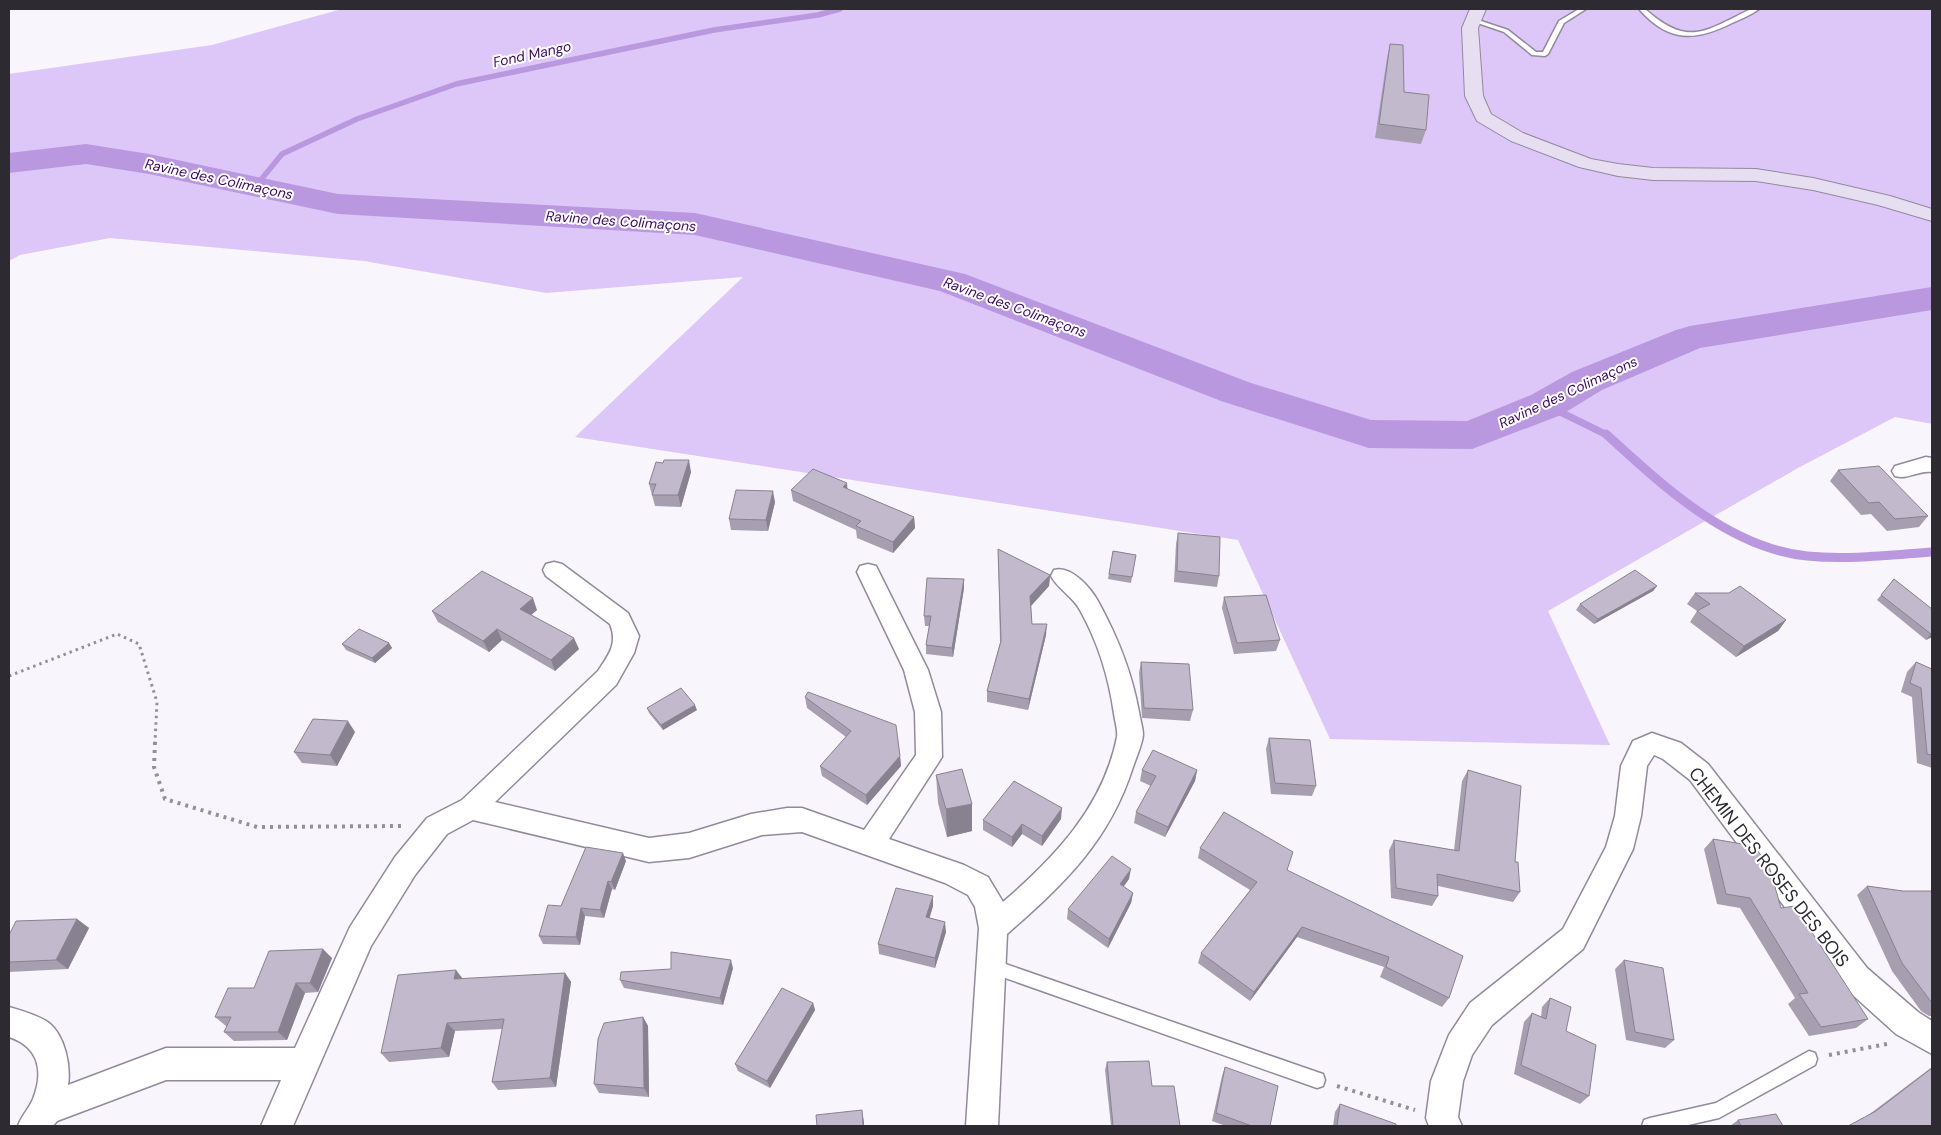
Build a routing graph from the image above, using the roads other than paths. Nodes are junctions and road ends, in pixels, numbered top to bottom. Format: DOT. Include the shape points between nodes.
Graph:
graph roads {
  1 [pos="1583,9"];
  2 [pos="1642,9"];
  3 [pos="1756,9"];
  4 [pos="1475,14"];
  5 [pos="1932,215"];
  6 [pos="1932,465"];
  7 [pos="1902,471"];
  8 [pos="554,570"];
  9 [pos="868,572"];
  10 [pos="1062,576"];
  11 [pos="471,808"];
  12 [pos="870,844"];
  13 [pos="993,928"];
  14 [pos="991,966"];
  15 [pos="9,1022"];
  16 [pos="1931,1038"];
  17 [pos="1809,1059"];
  18 [pos="304,1064"];
  19 [pos="1317,1080"];
  20 [pos="40,1118"];
  21 [pos="1448,1124"];
  22 [pos="277,1126"];
  23 [pos="982,1126"];
  24 [pos="1650,1126"];
  1 -- 4 [label="lane" via="1561,22 1545,54 1534,54 1506,31"];
  2 -- 3 [label="lane" via="1658,25 1678,35 1699,36"];
  4 -- 5 [label="main road" via="1470,28 1474,96 1483,117 1517,137 1586,163 1618,170 1653,174 1756,175 1813,184"];
  6 -- 7 [label="street"];
  8 -- 11 [label="street" via="620,619 627,636 622,653 607,678"];
  9 -- 12 [label="street" via="916,670 928,712 929,757"];
  10 -- 13 [label="street" via="1088,603 1106,639 1122,686 1130,735 1112,791 1088,834 1047,881"];
  11 -- 12 [label="street" via="649,850 701,843 756,823 779,819 802,820"];
  11 -- 18 [label="street" via="437,826 405,866 360,937"];
  12 -- 13 [label="street" via="978,886 989,903"];
  13 -- 14 [label="street"];
  14 -- 19 [label="lane"];
  14 -- 23 [label="street"];
  15 -- 20 [label="street" via="40,1036 54,1061 53,1085"];
  16 -- 21 [label="street, CHEMIN DES ROSES DES BOIS" via="1907,1023 1856,978 1699,772 1672,751 1652,744 1642,748 1634,766 1628,816 1619,849 1573,939 1482,1014 1460,1046 1447,1082"];
  17 -- 24 [label="lane" via="1719,1110"];
  18 -- 20 [label="street" via="166,1064"];
  18 -- 22 [label="street"];
}
